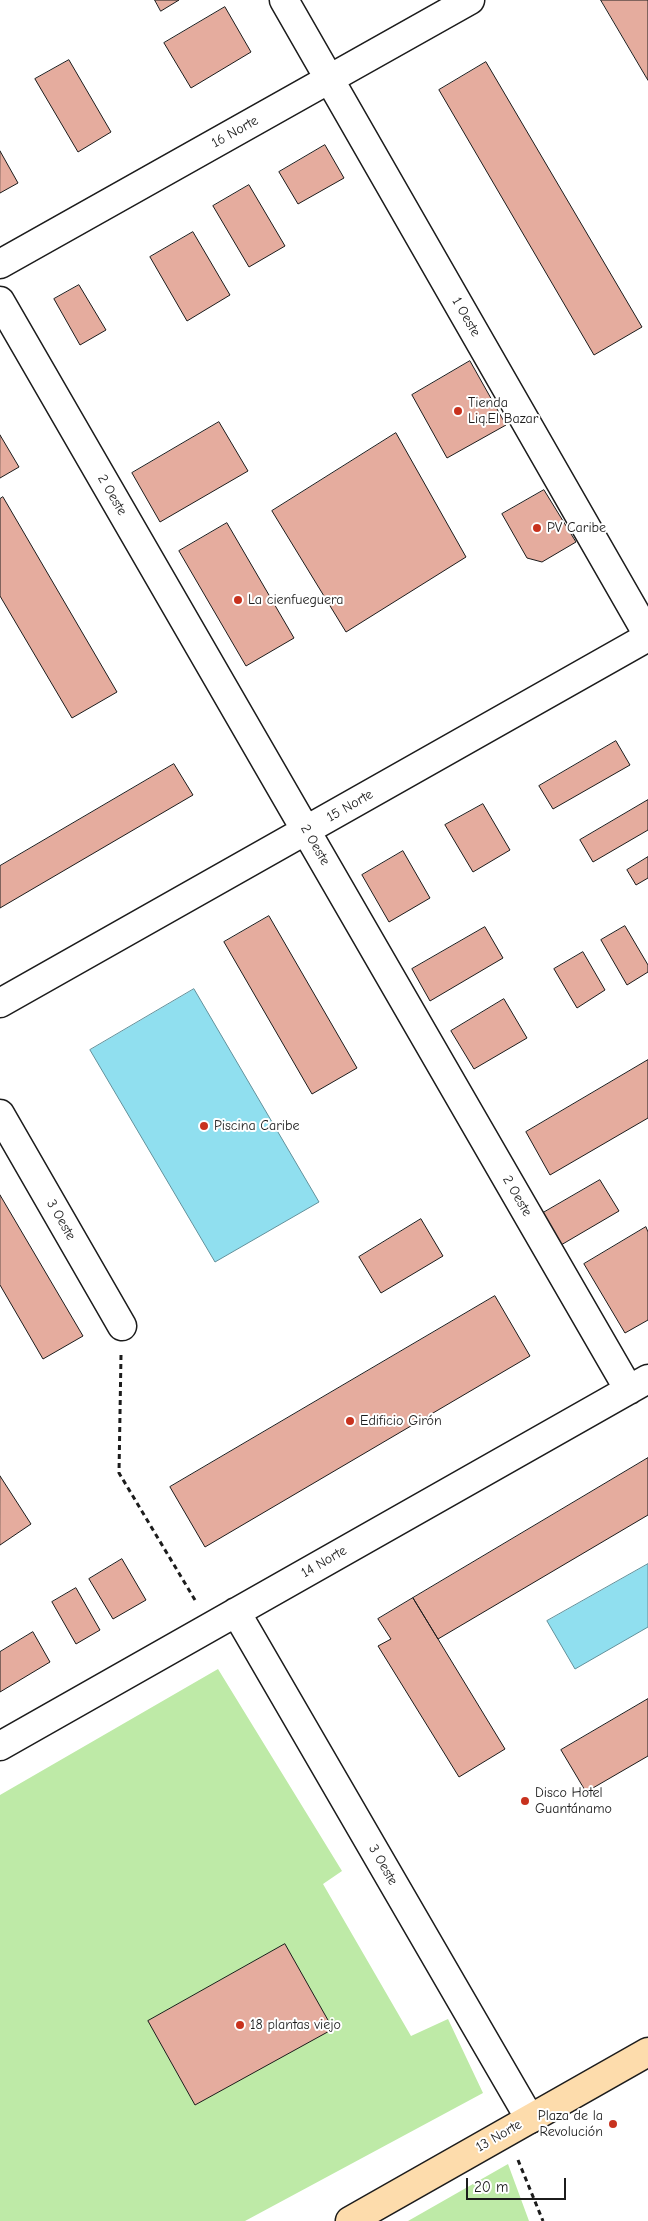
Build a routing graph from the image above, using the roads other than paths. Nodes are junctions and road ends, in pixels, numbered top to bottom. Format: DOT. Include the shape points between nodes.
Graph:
graph roads {
  1 [pos="284,0"];
  2 [pos="470,0"];
  3 [pos="329,79"];
  4 [pos="0,264"];
  5 [pos="0,301"];
  6 [pos="648,636"];
  7 [pos="306,831"];
  8 [pos="0,1003"];
  9 [pos="0,1114"];
  10 [pos="122,1326"];
  11 [pos="638,1384"];
  12 [pos="236,1612"];
  13 [pos="0,1746"];
  14 [pos="648,2052"];
  15 [pos="519,2125"];
  16 [pos="350,2221"];
  1 -- 3 [label="street, 1 Oeste"];
  2 -- 3 [label="street, 16 Norte"];
  3 -- 4 [label="street, 16 Norte"];
  3 -- 6 [label="street, 1 Oeste"];
  5 -- 7 [label="street, 2 Oeste"];
  6 -- 7 [label="street, 15 Norte"];
  7 -- 8 [label="street, 15 Norte"];
  7 -- 11 [label="street, 2 Oeste"];
  9 -- 10 [label="street, 3 Oeste"];
  11 -- 12 [label="street, 14 Norte"];
  12 -- 13 [label="street, 14 Norte"];
  12 -- 15 [label="street, 3 Oeste"];
  14 -- 15 [label="main road, 13 Norte"];
  15 -- 16 [label="main road, 13 Norte"];
}
